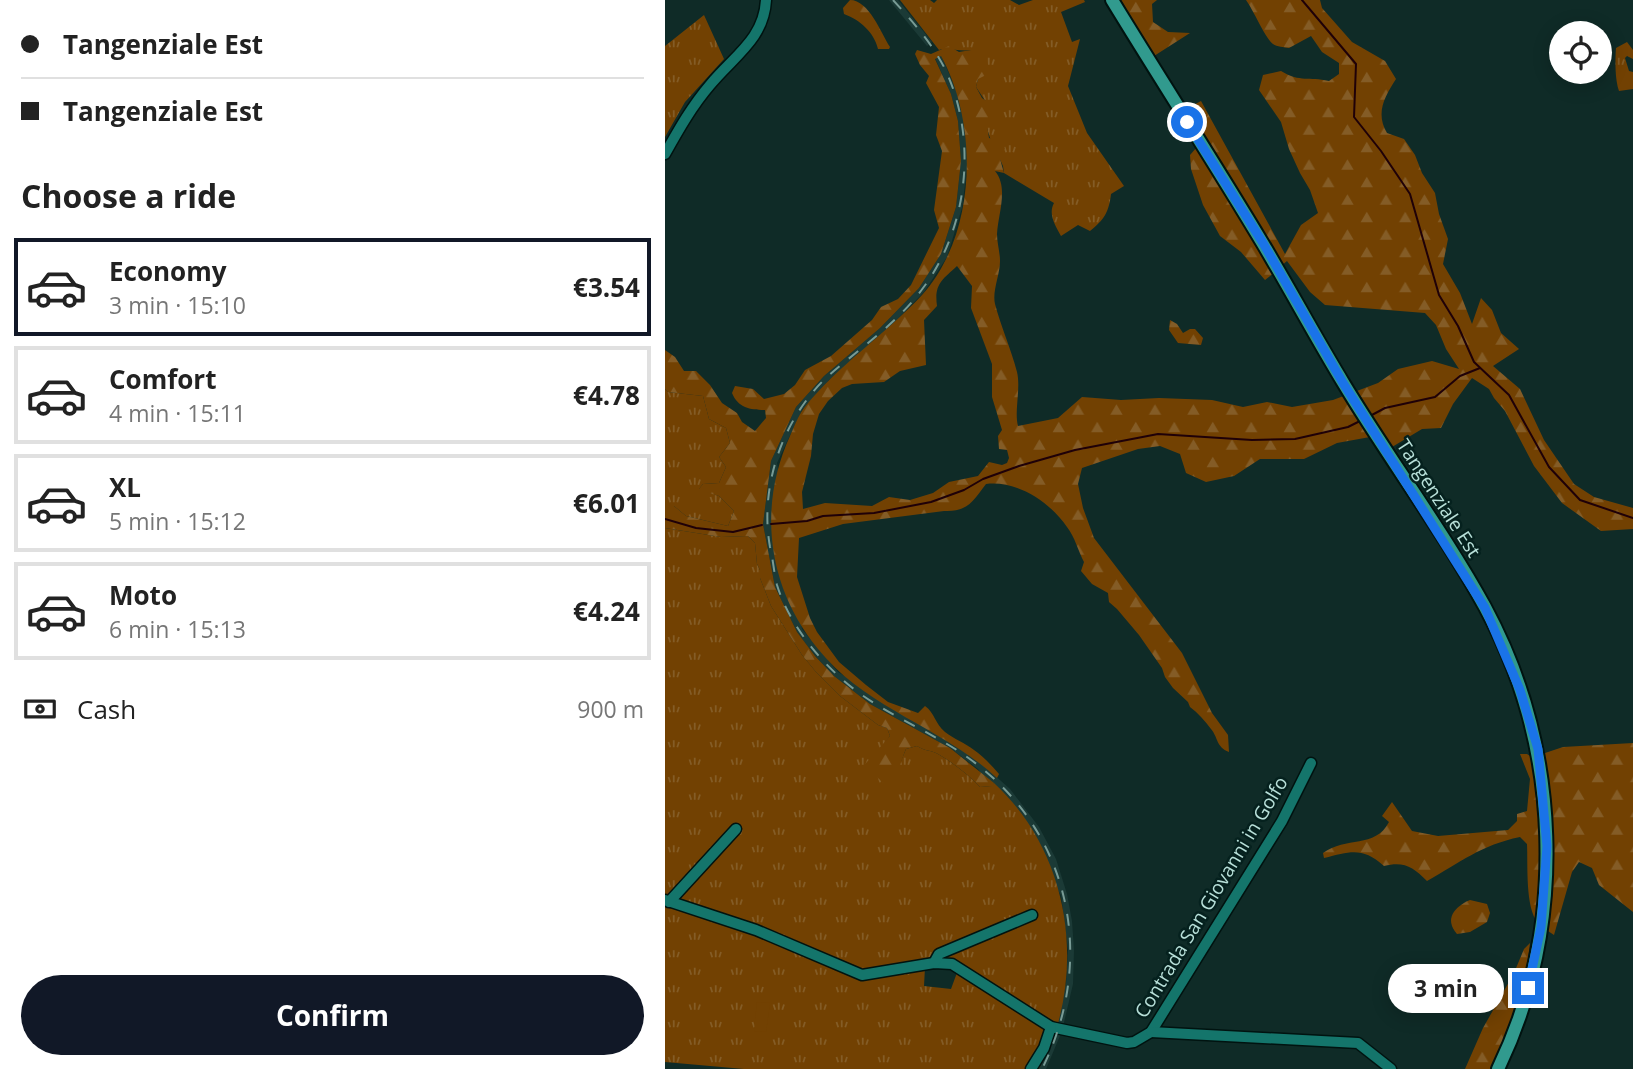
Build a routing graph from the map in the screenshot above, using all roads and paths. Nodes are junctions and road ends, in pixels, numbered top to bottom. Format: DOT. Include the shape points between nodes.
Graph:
graph roads {
  1 [pos="766,0"];
  2 [pos="1112,0"];
  3 [pos="665,154"];
  4 [pos="1311,763"];
  5 [pos="736,829"];
  6 [pos="667,901"];
  7 [pos="1032,915"];
  8 [pos="934,963"];
  9 [pos="1051,1027"];
  10 [pos="1151,1031"];
  11 [pos="1031,1069"];
  12 [pos="1391,1069"];
  13 [pos="1498,1069"];
  1 -- 3 [label="street" via="765,19 753,39 711,84"];
  2 -- 13 [label="main road, Tangenziale Est" via="1485,608 1520,690 1538,749 1547,846 1533,969"];
  4 -- 10 [label="street, Contrada San Giovanni in Golfo" via="1275,832"];
  5 -- 6 [label="street"];
  6 -- 8 [label="street, Contrada San Giovanni in Golfo" via="756,930 862,975"];
  7 -- 8 [label="street" via="939,954"];
  8 -- 9 [label="street, Contrada San Giovanni in Golfo" via="952,964"];
  9 -- 10 [label="street, Contrada San Giovanni in Golfo" via="1127,1043"];
  9 -- 11 [label="street"];
  10 -- 12 [label="street" via="1358,1043"];
}
